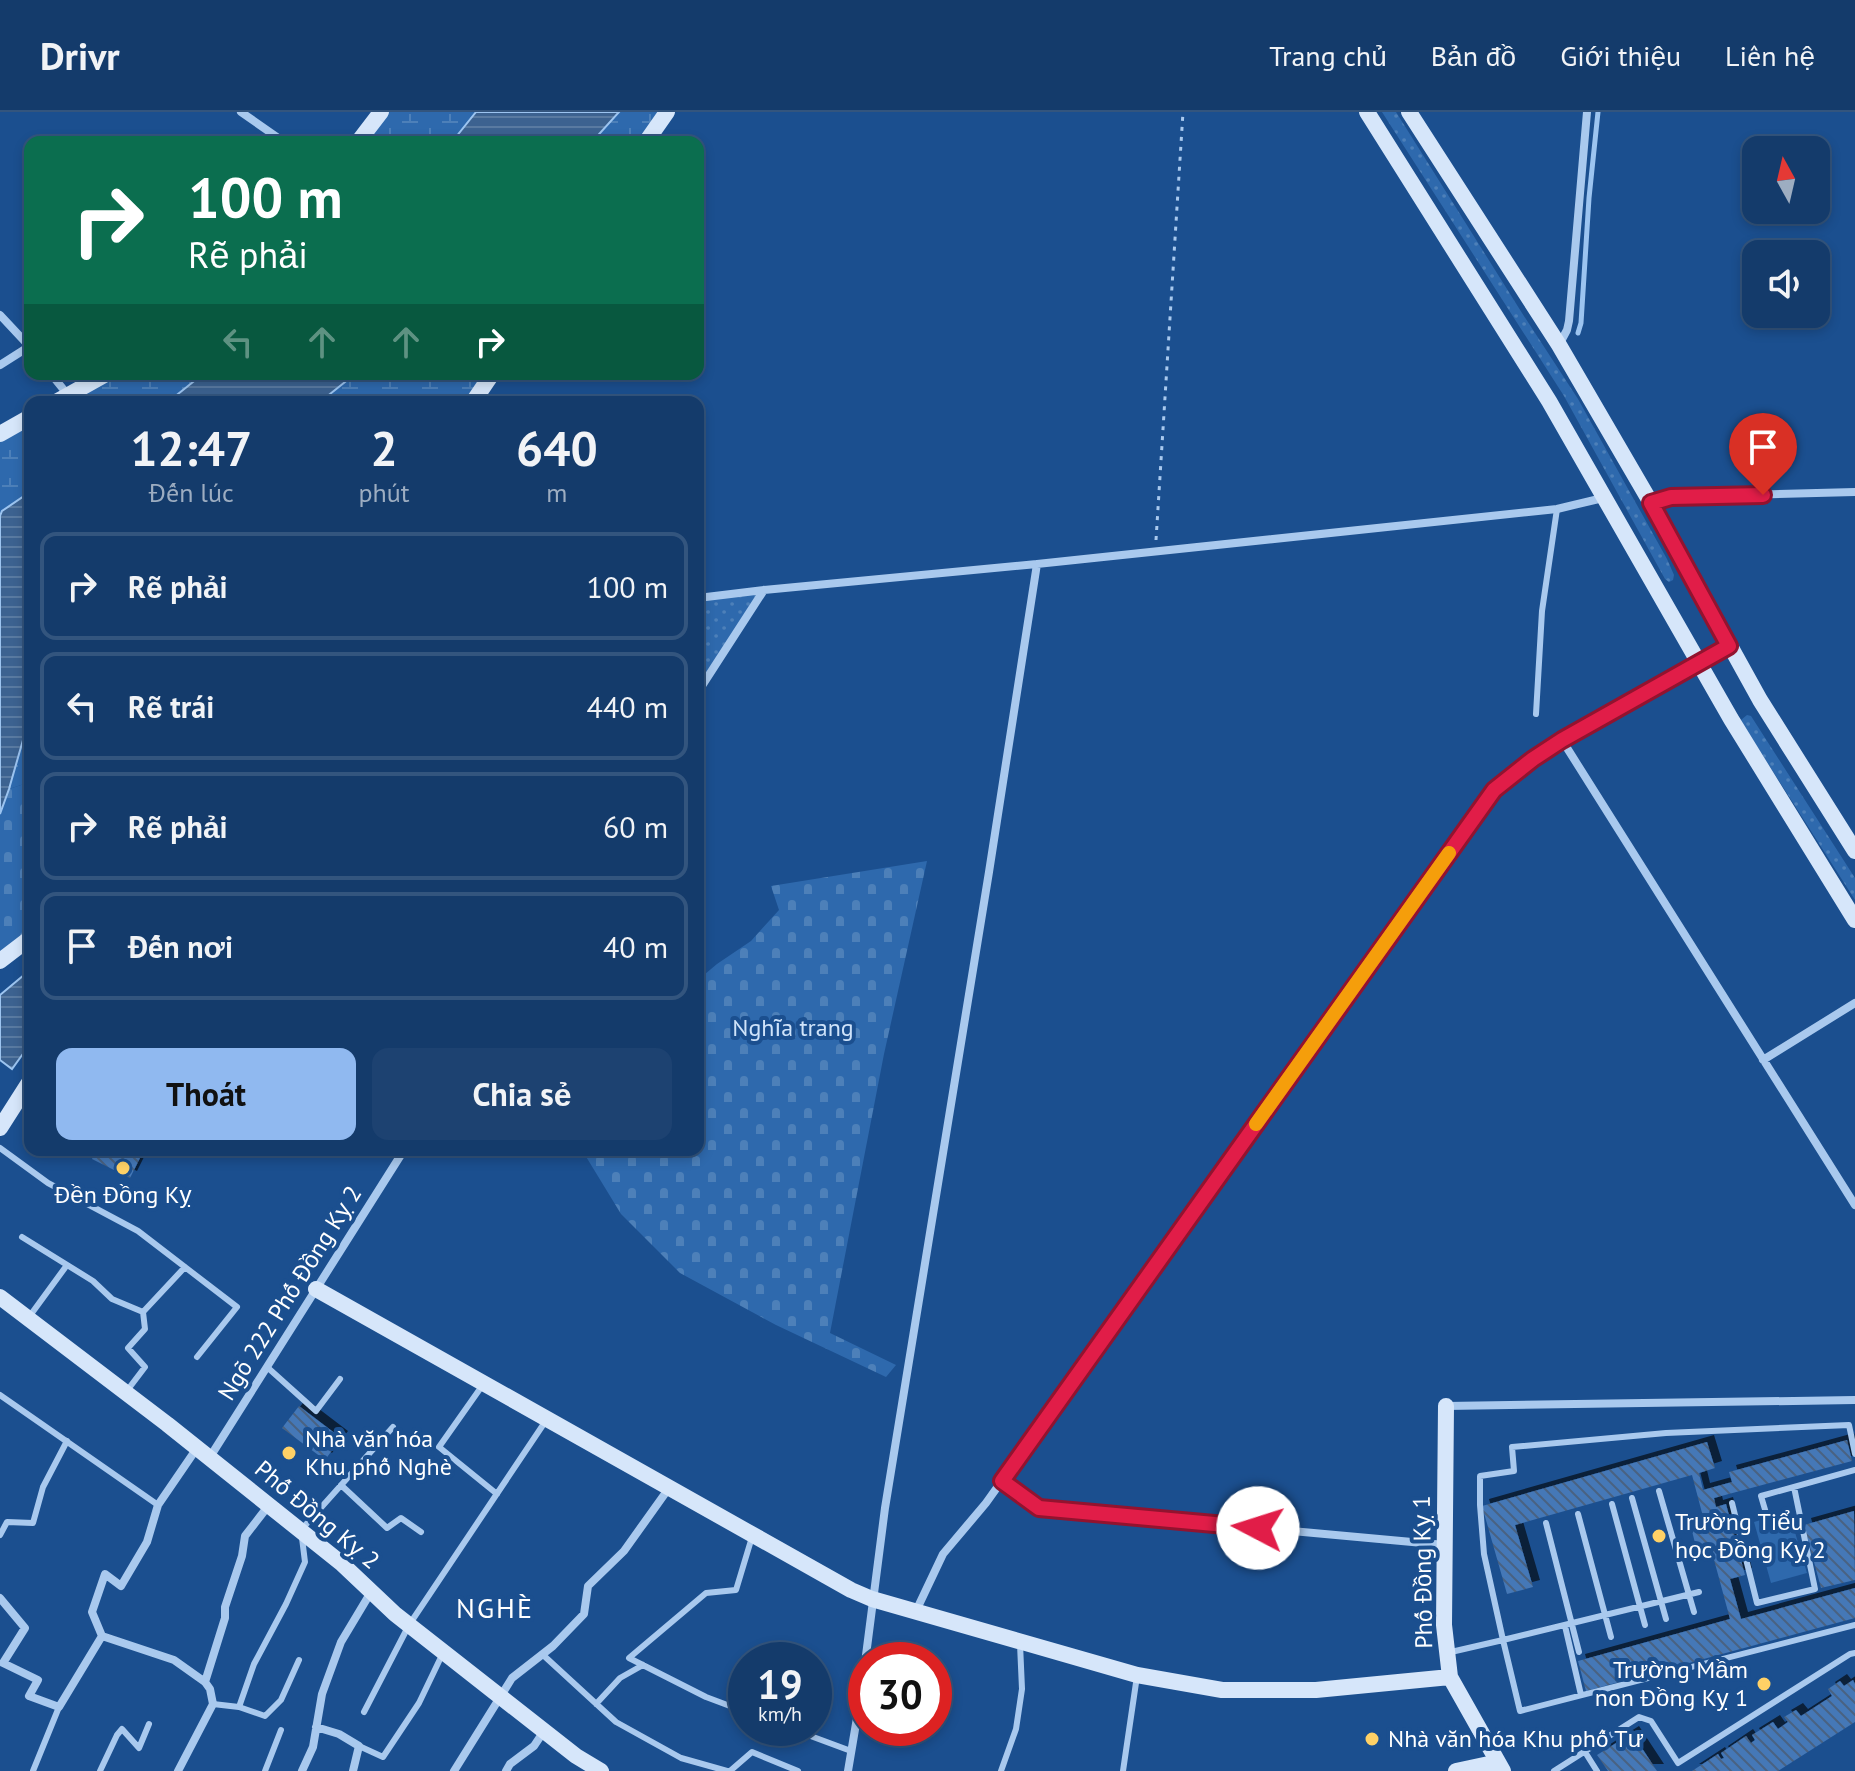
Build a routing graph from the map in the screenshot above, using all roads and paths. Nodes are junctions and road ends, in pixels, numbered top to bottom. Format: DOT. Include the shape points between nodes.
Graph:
graph roads {
  1 [pos="241,112"];
  2 [pos="381,112"];
  3 [pos="667,112"];
  4 [pos="1183,112"];
  5 [pos="1367,112"];
  6 [pos="1409,112"];
  7 [pos="1587,112"];
  8 [pos="275,136"];
  9 [pos="363,136"];
  10 [pos="650,136"];
  11 [pos="0,315"];
  12 [pos="24,341"];
  13 [pos="1559,345"];
  14 [pos="24,351"];
  15 [pos="0,365"];
  16 [pos="95,380"];
  17 [pos="67,396"];
  18 [pos="24,420"];
  19 [pos="0,434"];
  20 [pos="1855,492"];
  21 [pos="1605,497"];
  22 [pos="1651,503"];
  23 [pos="1557,509"];
  24 [pos="1156,552"];
  25 [pos="1037,564"];
  26 [pos="764,590"];
  27 [pos="704,597"];
  28 [pos="1729,646"];
  29 [pos="1698,662"];
  30 [pos="704,683"];
  31 [pos="1536,714"];
  32 [pos="1562,740"];
  33 [pos="1855,851"];
  34 [pos="1855,920"];
  35 [pos="24,943"];
  36 [pos="0,961"];
  37 [pos="1855,1003"];
  38 [pos="1763,1060"];
  39 [pos="24,1090"];
  40 [pos="0,1128"];
  41 [pos="0,1148"];
  42 [pos="400,1156"];
  43 [pos="1855,1205"];
  44 [pos="22,1237"];
  45 [pos="67,1265"];
  46 [pos="185,1267"];
  47 [pos="316,1289"];
  48 [pos="0,1297"];
  49 [pos="143,1312"];
  50 [pos="28,1318"];
  51 [pos="197,1357"];
  52 [pos="267,1367"];
  53 [pos="340,1379"];
  54 [pos="484,1383"];
  55 [pos="126,1392"];
  56 [pos="0,1395"];
  57 [pos="1855,1400"];
  58 [pos="1446,1406"];
  59 [pos="547,1419"];
  60 [pos="393,1427"];
  61 [pos="67,1441"];
  62 [pos="203,1453"];
  63 [pos="1855,1454"];
  64 [pos="1855,1470"];
  65 [pos="1002,1481"];
  66 [pos="341,1485"];
  67 [pos="1794,1487"];
  68 [pos="669,1488"];
  69 [pos="1659,1491"];
  70 [pos="497,1494"];
  71 [pos="1632,1498"];
  72 [pos="1732,1503"];
  73 [pos="1612,1504"];
  74 [pos="158,1505"];
  75 [pos="269,1505"];
  76 [pos="1766,1513"];
  77 [pos="1578,1514"];
  78 [pos="1546,1523"];
  79 [pos="301,1530"];
  80 [pos="421,1532"];
  81 [pos="0,1535"];
  82 [pos="753,1535"];
  83 [pos="1445,1545"];
  84 [pos="371,1591"];
  85 [pos="1699,1592"];
  86 [pos="1689,1595"];
  87 [pos="0,1598"];
  88 [pos="872,1599"];
  89 [pos="1661,1602"];
  90 [pos="1640,1607"];
  91 [pos="916,1611"];
  92 [pos="1694,1612"];
  93 [pos="1605,1616"];
  94 [pos="1666,1619"];
  95 [pos="409,1625"];
  96 [pos="1568,1625"];
  97 [pos="1645,1625"];
  98 [pos="1855,1625"];
  99 [pos="102,1636"];
  100 [pos="1611,1637"];
  101 [pos="1020,1640"];
  102 [pos="1503,1640"];
  103 [pos="444,1652"];
  104 [pos="1447,1652"];
  105 [pos="1579,1652"];
  106 [pos="1855,1653"];
  107 [pos="542,1654"];
  108 [pos="299,1660"];
  109 [pos="643,1665"];
  110 [pos="1,1666"];
  111 [pos="1137,1675"];
  112 [pos="1450,1677"];
  113 [pos="205,1682"];
  114 [pos="1581,1695"];
  115 [pos="499,1696"];
  116 [pos="213,1704"];
  117 [pos="596,1704"];
  118 [pos="728,1705"];
  119 [pos="59,1707"];
  120 [pos="239,1707"];
  121 [pos="364,1712"];
  122 [pos="149,1724"];
  123 [pos="316,1727"];
  124 [pos="281,1730"];
  125 [pos="544,1731"];
  126 [pos="832,1744"];
  127 [pos="359,1746"];
  128 [pos="851,1751"];
  129 [pos="1585,1752"];
  130 [pos="1496,1768"];
  131 [pos="33,1771"];
  132 [pos="100,1771"];
  133 [pos="178,1771"];
  134 [pos="265,1771"];
  135 [pos="302,1771"];
  136 [pos="353,1771"];
  137 [pos="454,1771"];
  138 [pos="506,1771"];
  139 [pos="601,1771"];
  140 [pos="729,1771"];
  141 [pos="798,1771"];
  142 [pos="848,1771"];
  143 [pos="1001,1771"];
  144 [pos="1123,1771"];
  145 [pos="1456,1771"];
  146 [pos="1554,1771"];
  147 [pos="1597,1771"];
  1 -- 8 [label="street"];
  2 -- 9 [label="street"];
  3 -- 10 [label="street"];
  4 -- 24 [label="path"];
  5 -- 21 [label="street"];
  6 -- 13 [label="street"];
  7 -- 13 [label="street" via="1569,321"];
  11 -- 12 [label="street"];
  13 -- 22 [label="street"];
  14 -- 15 [label="street"];
  16 -- 17 [label="street"];
  18 -- 19 [label="street"];
  20 -- 22 [label="street" via="1671,497"];
  21 -- 23 [label="street"];
  21 -- 29 [label="street"];
  22 -- 28 [label="street"];
  23 -- 24 [label="street"];
  23 -- 31 [label="lane" via="1542,611"];
  24 -- 25 [label="street"];
  25 -- 26 [label="street"];
  25 -- 88 [label="street"];
  26 -- 27 [label="street"];
  26 -- 30 [label="street"];
  28 -- 29 [label="street"];
  28 -- 33 [label="street"];
  29 -- 32 [label="street"];
  29 -- 34 [label="street"];
  32 -- 38 [label="street"];
  32 -- 65 [label="street" via="1494,790"];
  35 -- 36 [label="street"];
  37 -- 38 [label="street"];
  38 -- 43 [label="street"];
  39 -- 40 [label="street"];
  41 -- 46 [label="lane" via="48,1183 138,1231"];
  42 -- 47 [label="street, Ngõ 222 Phố Đồng Kỵ 2"];
  44 -- 45 [label="lane"];
  45 -- 49 [label="lane" via="112,1299"];
  45 -- 50 [label="lane"];
  46 -- 49 [label="lane"];
  46 -- 51 [label="lane" via="237,1307"];
  47 -- 52 [label="street, Ngõ 222 Phố Đồng Kỵ 2"];
  47 -- 54 [label="street"];
  48 -- 50 [label="street, Phố Đồng Kỵ 2"];
  49 -- 55 [label="lane" via="145,1329 128,1348 145,1367"];
  50 -- 55 [label="street, Phố Đồng Kỵ 2"];
  52 -- 53 [label="lane" via="316,1411"];
  52 -- 62 [label="street, Ngõ 222 Phố Đồng Kỵ 2"];
  54 -- 59 [label="street"];
  54 -- 70 [label="lane" via="439,1447"];
  55 -- 62 [label="street, Phố Đồng Kỵ 2"];
  56 -- 61 [label="lane"];
  57 -- 58 [label="street"];
  58 -- 83 [label="street, Phố Đồng Kỵ 1"];
  59 -- 68 [label="street"];
  59 -- 70 [label="lane"];
  60 -- 66 [label="lane"];
  61 -- 74 [label="lane"];
  61 -- 81 [label="lane" via="43,1487 33,1523 7,1522"];
  62 -- 74 [label="street, Ngõ 222 Phố Đồng Kỵ 2"];
  62 -- 75 [label="street, Phố Đồng Kỵ 2"];
  63 -- 102 [label="lane" via="1849,1425 1512,1447 1514,1471 1480,1476 1484,1554"];
  64 -- 67 [label="lane"];
  65 -- 83 [label="street" via="1039,1508"];
  65 -- 91 [label="street" via="943,1554"];
  66 -- 79 [label="lane"];
  66 -- 80 [label="lane" via="387,1528 401,1518"];
  67 -- 72 [label="lane" via="1815,1589 1757,1603"];
  67 -- 76 [label="lane" via="1761,1496"];
  68 -- 82 [label="street"];
  68 -- 107 [label="street" via="624,1551 588,1586 584,1614"];
  69 -- 86 [label="lane"];
  70 -- 95 [label="lane"];
  71 -- 89 [label="lane"];
  73 -- 90 [label="lane"];
  74 -- 99 [label="street, Ngõ 222 Phố Đồng Kỵ 2" via="147,1542 121,1586 105,1574 92,1612"];
  75 -- 79 [label="street, Phố Đồng Kỵ 2"];
  75 -- 113 [label="street" via="245,1536"];
  77 -- 93 [label="lane"];
  78 -- 96 [label="lane"];
  79 -- 84 [label="street, Phố Đồng Kỵ 2"];
  79 -- 120 [label="lane" via="305,1562 254,1664"];
  82 -- 88 [label="street"];
  82 -- 109 [label="lane" via="736,1590 706,1593 629,1658"];
  83 -- 104 [label="street, Phố Đồng Kỵ 1"];
  84 -- 95 [label="street, Phố Đồng Kỵ 2"];
  84 -- 123 [label="street" via="341,1642"];
  85 -- 86 [label="lane"];
  86 -- 89 [label="lane"];
  86 -- 92 [label="lane"];
  87 -- 110 [label="street" via="25,1628"];
  88 -- 91 [label="street"];
  88 -- 128 [label="street"];
  89 -- 90 [label="lane"];
  89 -- 94 [label="lane"];
  90 -- 93 [label="lane"];
  90 -- 97 [label="lane"];
  91 -- 101 [label="street"];
  93 -- 96 [label="lane"];
  93 -- 100 [label="lane"];
  95 -- 103 [label="street, Phố Đồng Kỵ 2"];
  95 -- 121 [label="lane"];
  96 -- 102 [label="lane"];
  96 -- 105 [label="lane"];
  96 -- 114 [label="lane"];
  98 -- 114 [label="lane"];
  99 -- 113 [label="street" via="174,1660"];
  99 -- 119 [label="street"];
  101 -- 111 [label="street"];
  101 -- 143 [label="lane" via="1022,1689 1016,1729"];
  102 -- 104 [label="lane"];
  102 -- 114 [label="lane" via="1520,1711"];
  103 -- 115 [label="street, Phố Đồng Kỵ 2"];
  103 -- 127 [label="lane" via="419,1703 383,1757"];
  104 -- 112 [label="street, Phố Đồng Kỵ 1"];
  106 -- 129 [label="lane" via="1678,1763 1651,1721 1639,1717"];
  107 -- 115 [label="street"];
  107 -- 117 [label="lane"];
  108 -- 120 [label="lane" via="281,1700 265,1716"];
  109 -- 117 [label="lane" via="620,1678"];
  109 -- 118 [label="lane"];
  110 -- 119 [label="street" via="38,1680 29,1696"];
  111 -- 112 [label="street" via="1222,1690 1316,1690"];
  111 -- 144 [label="lane"];
  112 -- 130 [label="street, Phố Đồng Kỵ 1"];
  113 -- 116 [label="street"];
  115 -- 125 [label="street, Phố Đồng Kỵ 2"];
  115 -- 137 [label="street"];
  116 -- 120 [label="lane"];
  116 -- 133 [label="street"];
  117 -- 140 [label="lane" via="616,1722 681,1758"];
  119 -- 131 [label="lane"];
  122 -- 132 [label="lane" via="139,1748 122,1729"];
  123 -- 127 [label="street"];
  123 -- 135 [label="street"];
  124 -- 134 [label="lane"];
  125 -- 138 [label="street"];
  125 -- 139 [label="street, Phố Đồng Kỵ 2"];
  126 -- 128 [label="lane"];
  127 -- 136 [label="street"];
  128 -- 142 [label="street"];
  129 -- 146 [label="lane"];
  129 -- 147 [label="lane"];
  130 -- 145 [label="street"];
  140 -- 141 [label="lane" via="752,1752"];
}
